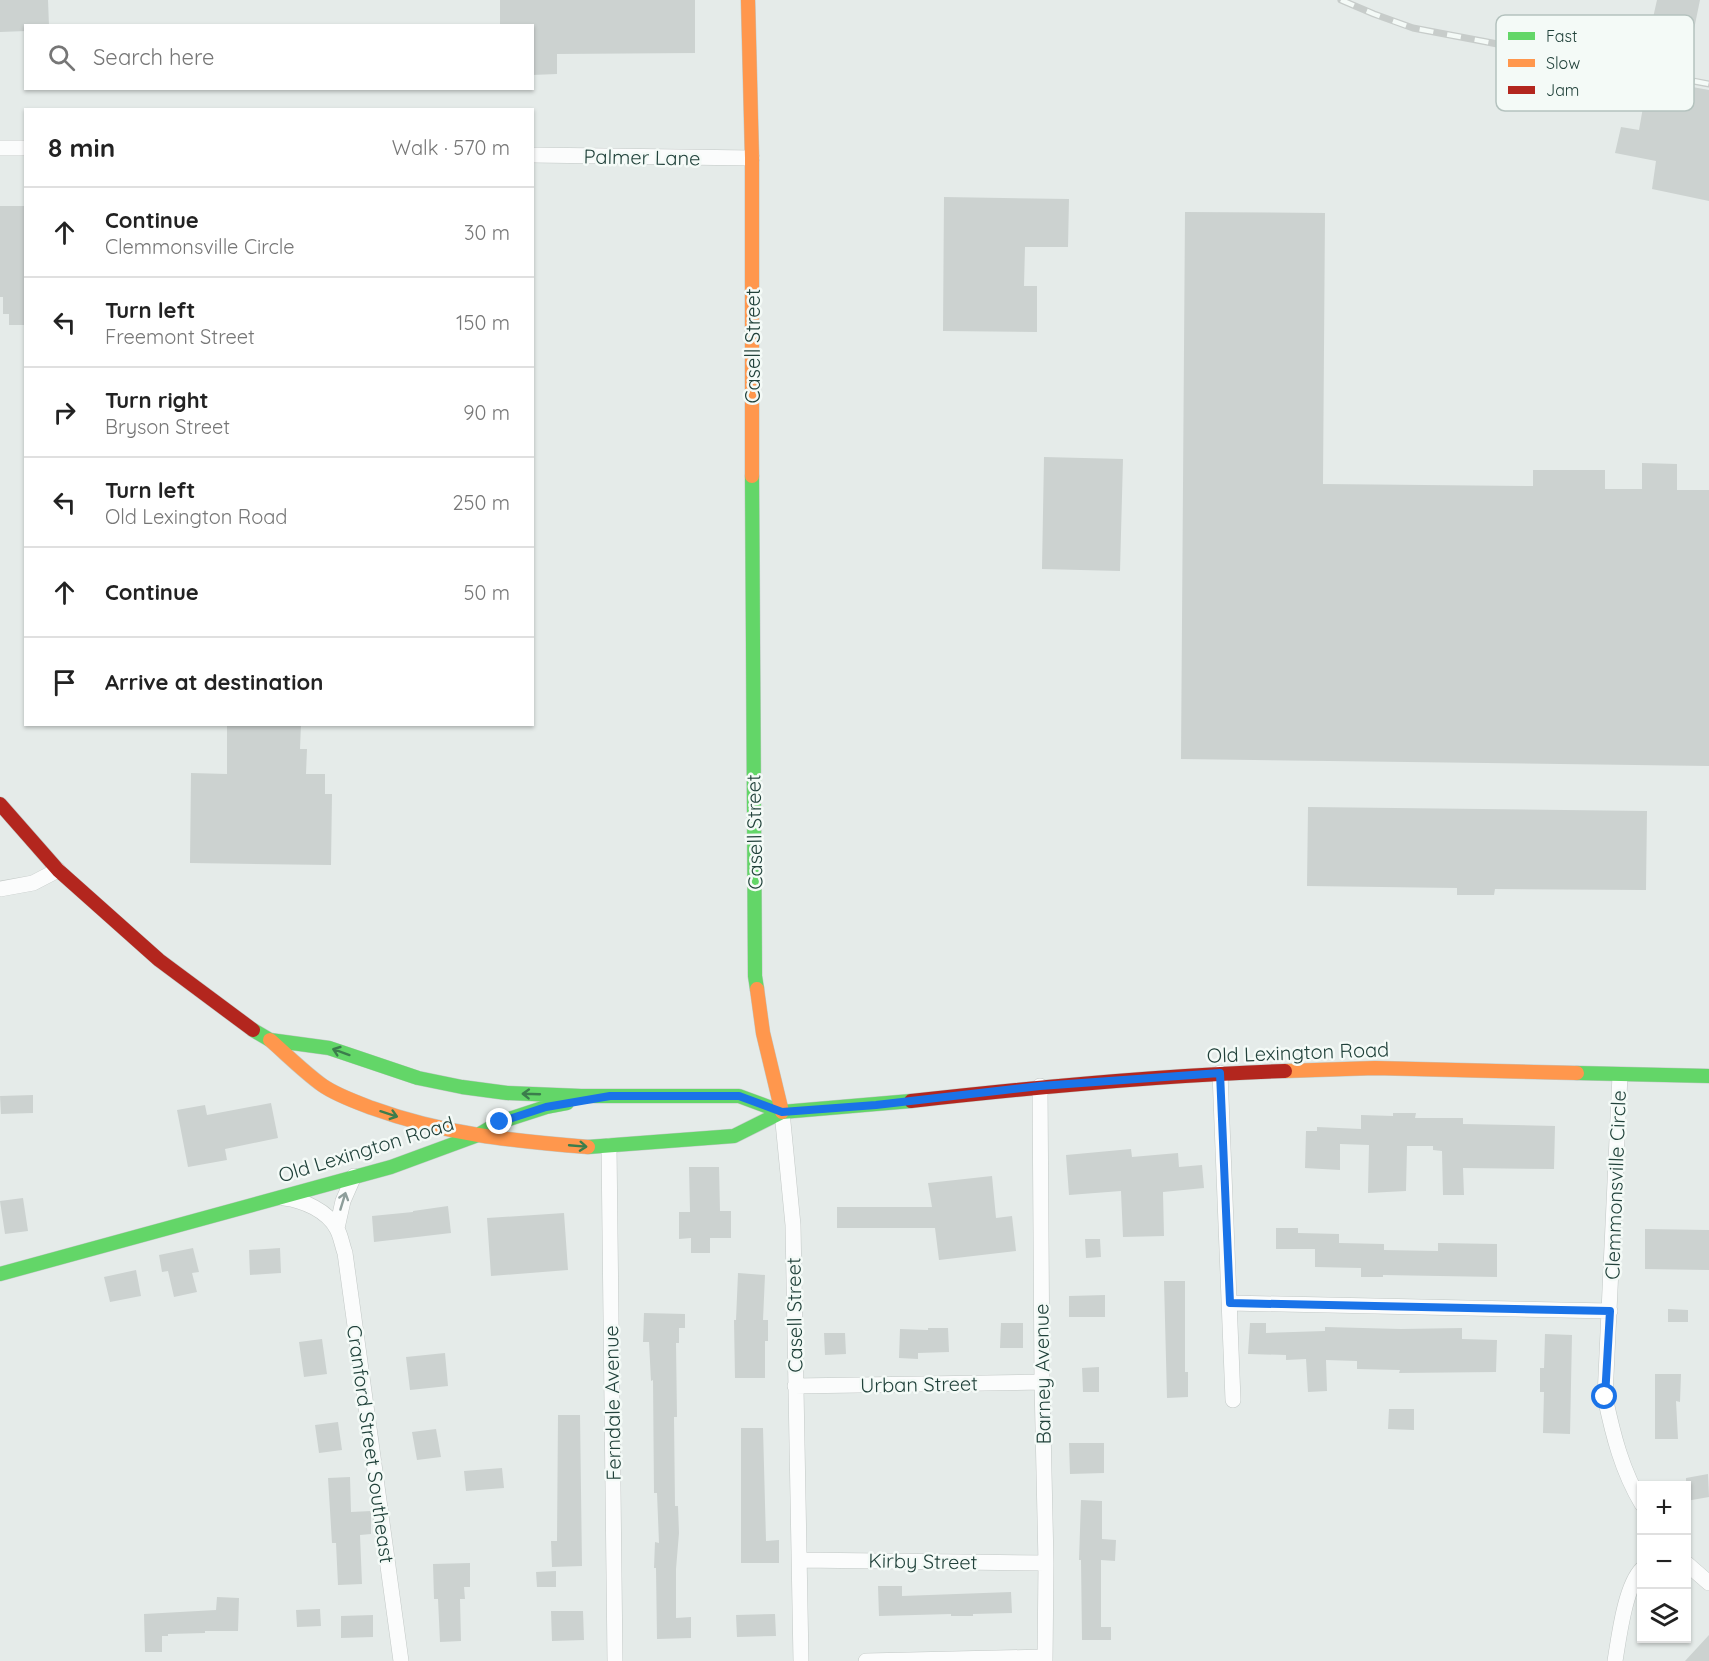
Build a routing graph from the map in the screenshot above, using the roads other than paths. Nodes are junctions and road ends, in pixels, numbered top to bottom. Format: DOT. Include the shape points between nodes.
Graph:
graph roads {
  1 [pos="748,0"];
  2 [pos="0,148"];
  3 [pos="24,148"];
  4 [pos="534,155"];
  5 [pos="752,158"];
  6 [pos="0,804"];
  7 [pos="58,870"];
  8 [pos="0,889"];
  9 [pos="270,1040"];
  10 [pos="1220,1073"];
  11 [pos="1620,1075"];
  12 [pos="1709,1076"];
  13 [pos="1040,1086"];
  14 [pos="610,1096"];
  15 [pos="782,1112"];
  16 [pos="478,1135"];
  17 [pos="609,1146"];
  18 [pos="354,1176"];
  19 [pos="277,1197"];
  20 [pos="337,1228"];
  21 [pos="0,1274"];
  22 [pos="1230,1303"];
  23 [pos="1610,1311"];
  24 [pos="1042,1382"];
  25 [pos="795,1386"];
  26 [pos="1233,1400"];
  27 [pos="1637,1496"];
  28 [pos="800,1560"];
  29 [pos="1046,1563"];
  30 [pos="1691,1567"];
  31 [pos="1637,1574"];
  32 [pos="1709,1583"];
  33 [pos="1045,1659"];
  34 [pos="401,1661"];
  35 [pos="615,1661"];
  36 [pos="801,1661"];
  37 [pos="866,1661"];
  38 [pos="1615,1661"];
  1 -- 5 [label="main road, Casell Street"];
  2 -- 3 [label="street"];
  4 -- 5 [label="street, Palmer Lane"];
  5 -- 15 [label="main road, Casell Street" via="755,976"];
  6 -- 7 [label="main road"];
  7 -- 8 [label="street" via="33,883"];
  7 -- 9 [label="main road" via="159,960"];
  14 -- 9 [label="main road, one-way" via="507,1093 462,1087 407,1075 329,1048"];
  9 -- 16 [label="main road, one-way" via="323,1086 359,1103 420,1124"];
  10 -- 11 [label="main road, Old Lexington Road" via="1375,1068"];
  10 -- 13 [label="main road, Old Lexington Road"];
  10 -- 22 [label="street"];
  11 -- 12 [label="main road, Old Lexington Road"];
  11 -- 23 [label="street, Clemmonsville Circle"];
  13 -- 15 [label="main road, Old Lexington Road"];
  13 -- 24 [label="street, Barney Avenue"];
  14 -- 15 [label="main road, Old Lexington Road" via="739,1096"];
  14 -- 16 [label="main road" via="546,1107 500,1122"];
  15 -- 17 [label="main road, Old Lexington Road" via="734,1136"];
  15 -- 25 [label="street, Casell Street" via="793,1225"];
  16 -- 17 [label="main road, Old Lexington Road, one-way" via="510,1141"];
  16 -- 18 [label="main road, Old Lexington Road" via="391,1167"];
  17 -- 35 [label="street, Ferndale Avenue"];
  18 -- 19 [label="main road, Old Lexington Road"];
  20 -- 18 [label="street, Cranford Street Southeast, one-way"];
  19 -- 20 [label="street" via="300,1200"];
  19 -- 21 [label="main road, Old Lexington Road"];
  20 -- 34 [label="street, Cranford Street Southeast" via="345,1253"];
  22 -- 23 [label="street"];
  22 -- 26 [label="street"];
  23 -- 27 [label="street, Clemmonsville Circle" via="1605,1397 1616,1448"];
  24 -- 25 [label="street, Urban Street"];
  24 -- 29 [label="street, Barney Avenue"];
  25 -- 28 [label="street, Casell Street"];
  28 -- 29 [label="street, Kirby Street"];
  28 -- 36 [label="street, Casell Street"];
  29 -- 33 [label="street, Barney Avenue"];
  30 -- 32 [label="street"];
  31 -- 38 [label="street"];
  33 -- 37 [label="street"];
}
